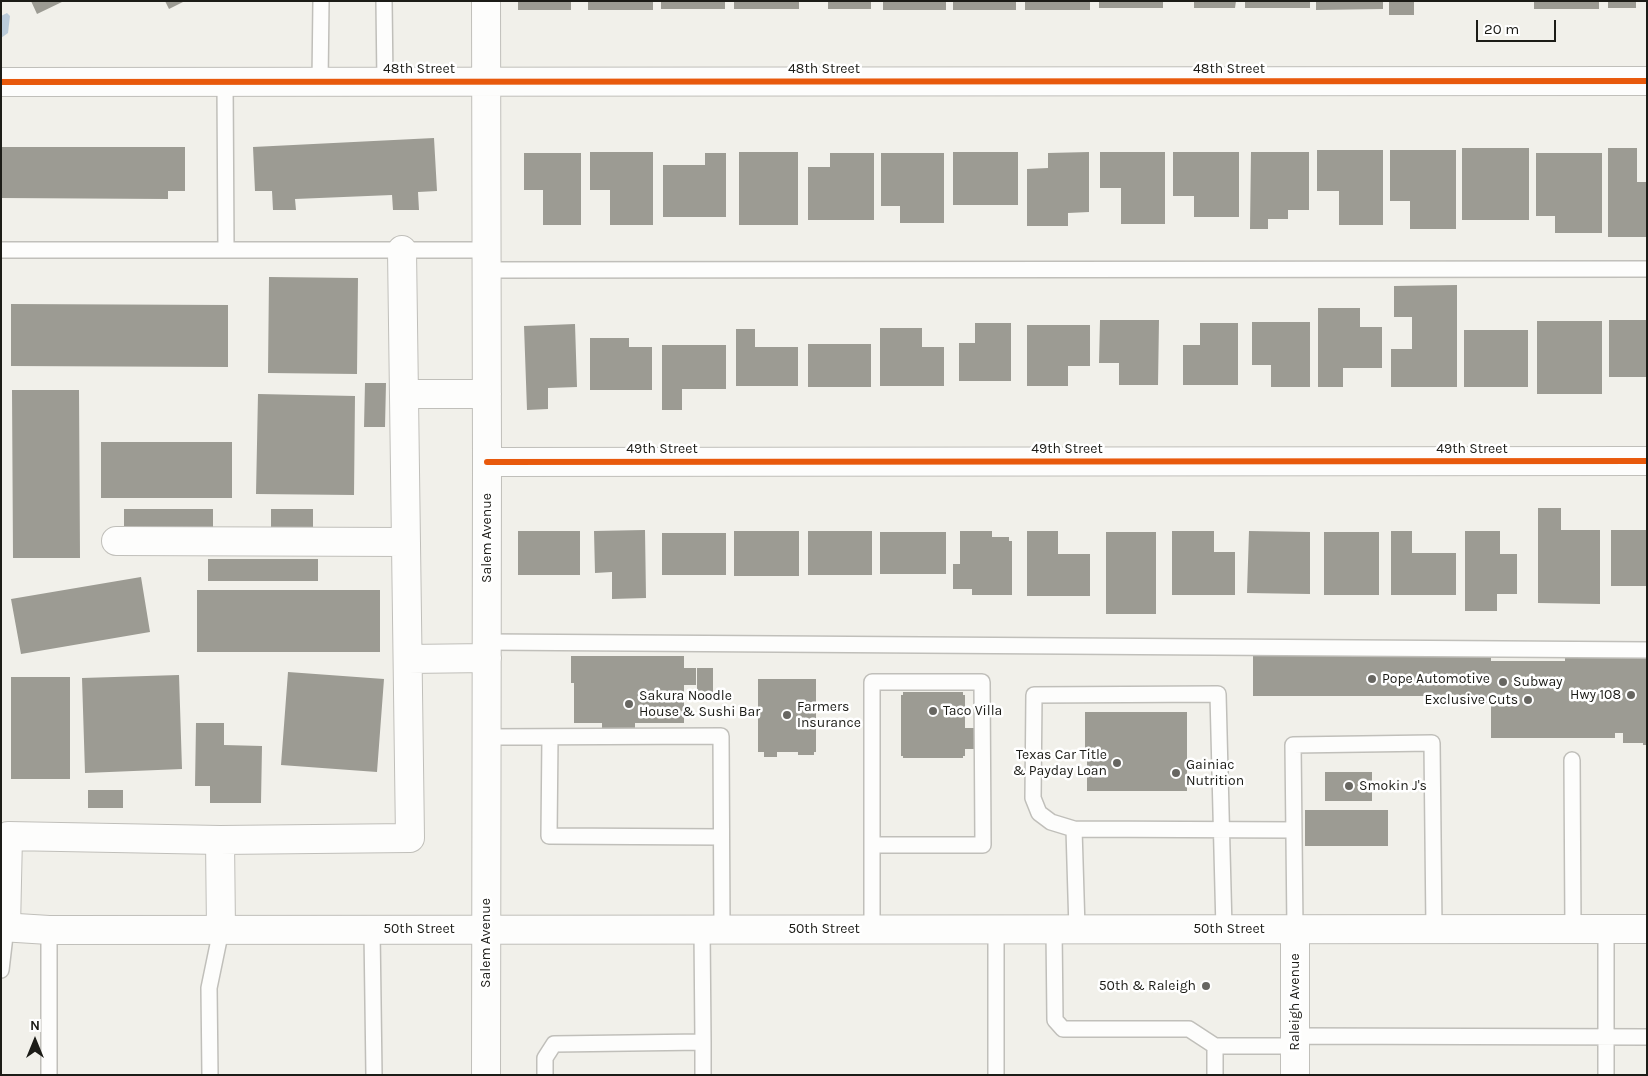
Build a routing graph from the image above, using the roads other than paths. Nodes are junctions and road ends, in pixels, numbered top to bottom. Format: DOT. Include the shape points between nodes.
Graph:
graph roads {
  1 [pos="321,1"];
  2 [pos="384,1"];
  3 [pos="486,1"];
  4 [pos="1647,81"];
  5 [pos="1,82"];
  6 [pos="225,82"];
  7 [pos="320,82"];
  8 [pos="385,82"];
  9 [pos="486,82"];
  10 [pos="1,250"];
  11 [pos="226,250"];
  12 [pos="402,250"];
  13 [pos="486,260"];
  14 [pos="1647,269"];
  15 [pos="404,394"];
  16 [pos="487,394"];
  17 [pos="1647,461"];
  18 [pos="487,462"];
  19 [pos="116,542"];
  20 [pos="406,542"];
  21 [pos="487,650"];
  22 [pos="1647,650"];
  23 [pos="408,659"];
  24 [pos="486,737"];
  25 [pos="550,737"];
  26 [pos="1572,760"];
  27 [pos="1074,829"];
  28 [pos="1294,830"];
  29 [pos="1222,831"];
  30 [pos="721,837"];
  31 [pos="220,840"];
  32 [pos="872,845"];
  33 [pos="4,927"];
  34 [pos="486,929"];
  35 [pos="712,929"];
  36 [pos="872,929"];
  37 [pos="996,929"];
  38 [pos="1066,929"];
  39 [pos="1224,929"];
  40 [pos="1295,929"];
  41 [pos="1434,929"];
  42 [pos="1573,929"];
  43 [pos="1606,929"];
  44 [pos="1647,929"];
  45 [pos="49,930"];
  46 [pos="222,930"];
  47 [pos="372,930"];
  48 [pos="1,970"];
  49 [pos="1605,1037"];
  50 [pos="1647,1037"];
  51 [pos="1295,1041"];
  52 [pos="703,1042"];
  53 [pos="1215,1046"];
  54 [pos="49,1075"];
  55 [pos="210,1075"];
  56 [pos="374,1075"];
  57 [pos="486,1075"];
  58 [pos="545,1075"];
  59 [pos="703,1075"];
  60 [pos="996,1075"];
  61 [pos="1215,1075"];
  62 [pos="1295,1075"];
  63 [pos="1606,1075"];
  1 -- 7 [label="lane"];
  2 -- 8 [label="lane"];
  3 -- 9 [label="street, Salem Avenue"];
  4 -- 9 [label="street, 48th Street"];
  5 -- 6 [label="street, 48th Street"];
  6 -- 7 [label="street, 48th Street"];
  6 -- 11 [label="lane"];
  7 -- 8 [label="street, 48th Street"];
  8 -- 9 [label="street, 48th Street"];
  9 -- 13 [label="street, Salem Avenue"];
  10 -- 11 [label="lane"];
  11 -- 12 [label="lane"];
  12 -- 13 [label="lane"];
  12 -- 15 [label="street"];
  13 -- 14 [label="lane"];
  13 -- 16 [label="street, Salem Avenue"];
  15 -- 16 [label="street"];
  15 -- 20 [label="street"];
  16 -- 18 [label="street, Salem Avenue"];
  17 -- 18 [label="street, 49th Street"];
  18 -- 21 [label="street, Salem Avenue"];
  19 -- 20 [label="street"];
  20 -- 23 [label="street"];
  21 -- 22 [label="lane"];
  21 -- 23 [label="street"];
  21 -- 24 [label="street, Salem Avenue"];
  23 -- 31 [label="street" via="410,838"];
  24 -- 25 [label="lane"];
  24 -- 34 [label="street, Salem Avenue"];
  25 -- 30 [label="lane" via="549,836"];
  25 -- 30 [label="lane" via="721,736"];
  26 -- 42 [label="lane"];
  27 -- 29 [label="lane"];
  27 -- 29 [label="lane" via="1051,822 1038,813 1032,798 1034,695 1218,694"];
  27 -- 38 [label="lane"];
  28 -- 29 [label="lane"];
  28 -- 40 [label="lane"];
  28 -- 41 [label="lane" via="1293,745 1432,743"];
  29 -- 39 [label="lane"];
  30 -- 35 [label="lane"];
  31 -- 33 [label="street" via="8,836"];
  31 -- 46 [label="street"];
  32 -- 32 [label="lane" via="982,845 982,682 872,682"];
  32 -- 36 [label="lane"];
  33 -- 45 [label="street, 50th Street"];
  33 -- 48 [label="lane"];
  34 -- 35 [label="street, 50th Street"];
  34 -- 47 [label="street, 50th Street"];
  34 -- 57 [label="street, Salem Avenue"];
  35 -- 36 [label="street, 50th Street"];
  35 -- 52 [label="lane"];
  36 -- 37 [label="street, 50th Street"];
  37 -- 38 [label="street, 50th Street"];
  37 -- 60 [label="lane"];
  38 -- 39 [label="street, 50th Street"];
  38 -- 53 [label="lane" via="1054,1020 1063,1029 1189,1029"];
  39 -- 40 [label="street, 50th Street"];
  40 -- 41 [label="street, 50th Street"];
  40 -- 51 [label="street, Raleigh Avenue"];
  41 -- 42 [label="street, 50th Street"];
  42 -- 43 [label="street, 50th Street"];
  43 -- 44 [label="street, 50th Street"];
  43 -- 49 [label="lane"];
  45 -- 46 [label="street, 50th Street"];
  45 -- 54 [label="lane"];
  46 -- 47 [label="street, 50th Street"];
  46 -- 55 [label="lane" via="209,988"];
  47 -- 56 [label="lane"];
  49 -- 50 [label="lane"];
  49 -- 51 [label="lane"];
  49 -- 63 [label="lane"];
  51 -- 53 [label="lane"];
  51 -- 62 [label="street, Raleigh Avenue"];
  52 -- 58 [label="lane" via="554,1044 544,1058"];
  52 -- 59 [label="lane"];
  53 -- 61 [label="lane"];
}
